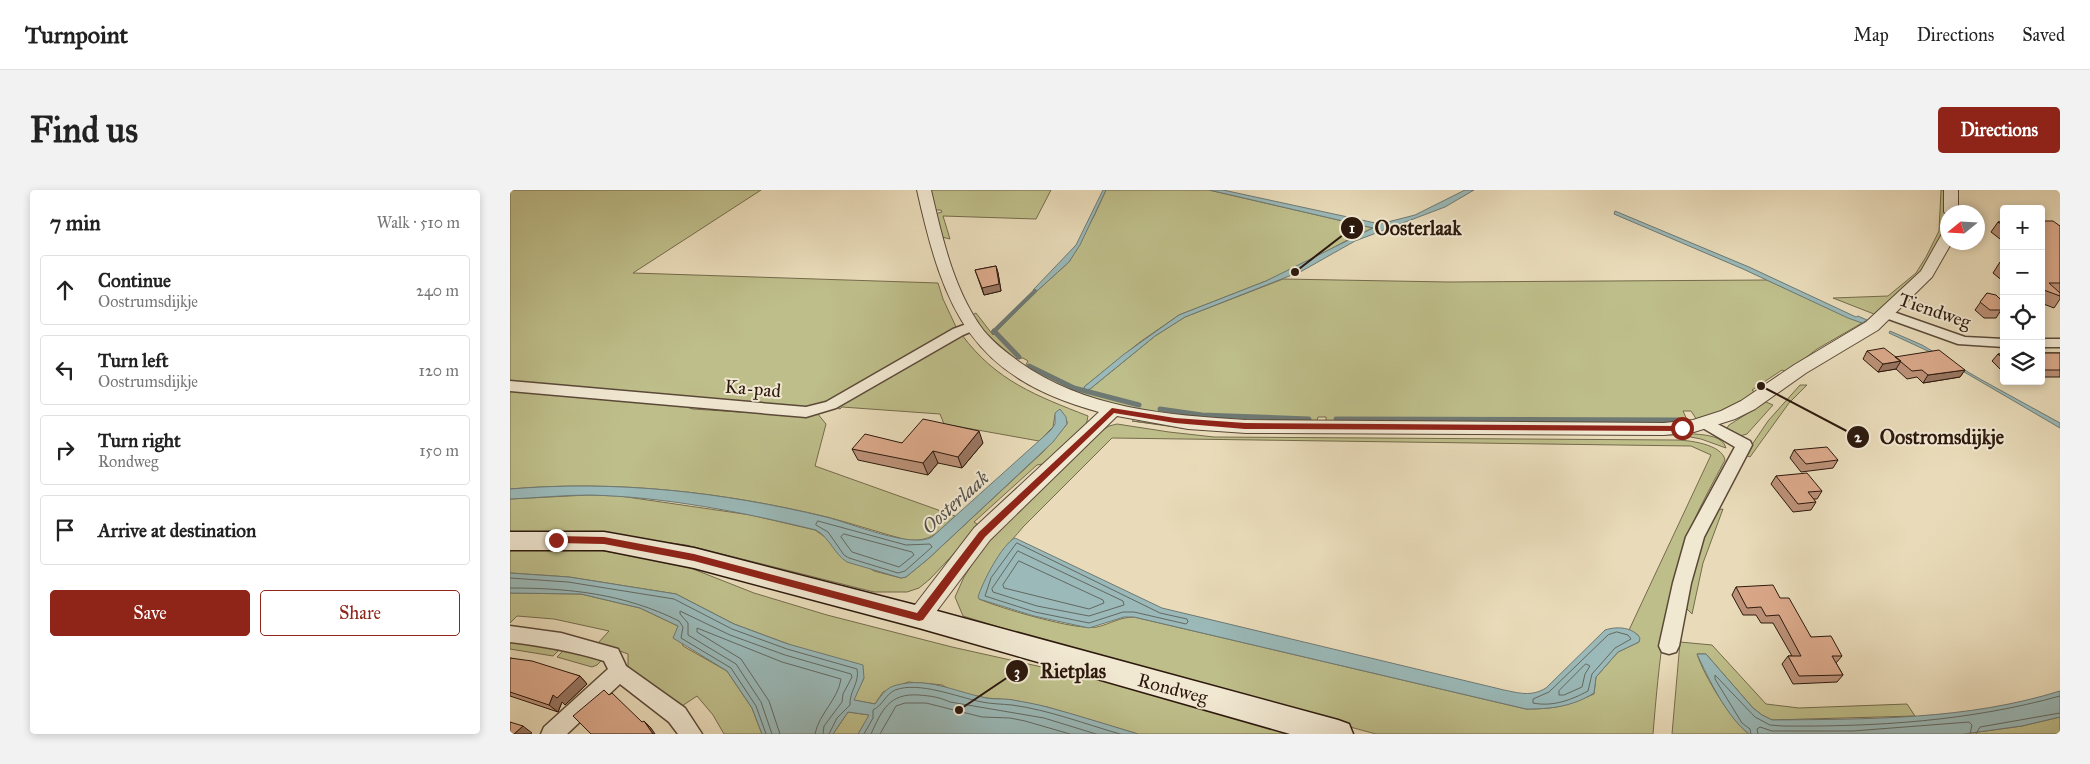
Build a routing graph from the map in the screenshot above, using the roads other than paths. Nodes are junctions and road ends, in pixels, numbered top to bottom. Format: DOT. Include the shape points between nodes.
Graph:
graph roads {
  1 [pos="924,190"];
  2 [pos="1951,190"];
  3 [pos="1951,205"];
  4 [pos="1943,250"];
  5 [pos="1885,313"];
  6 [pos="972,326"];
  7 [pos="2045,343"];
  8 [pos="2060,343"];
  9 [pos="2000,344"];
  10 [pos="510,386"];
  11 [pos="1112,410"];
  12 [pos="1706,423"];
  13 [pos="510,541"];
  14 [pos="919,617"];
  15 [pos="510,634"];
  16 [pos="1669,646"];
  17 [pos="619,672"];
  18 [pos="552,734"];
  19 [pos="692,734"];
  20 [pos="1338,734"];
  1 -- 6 [label="street" via="952,287"];
  2 -- 3 [label="street"];
  4 -- 5 [label="street" via="1928,274"];
  5 -- 9 [label="street, Tiendweg" via="1962,341"];
  5 -- 12 [label="street" via="1872,326 1748,405"];
  6 -- 10 [label="street, Ka-pad" via="831,405 806,412"];
  6 -- 11 [label="street" via="990,348 1021,373 1062,393"];
  7 -- 8 [label="street"];
  11 -- 12 [label="street" via="1175,421 1245,426 1664,429"];
  11 -- 14 [label="street" via="982,534"];
  12 -- 16 [label="street" via="1744,445 1695,537"];
  13 -- 14 [label="main road, Rondweg" via="613,542 694,558"];
  14 -- 20 [label="main road, Rondweg"];
  15 -- 17 [label="street" via="578,644 611,655"];
  17 -- 18 [label="street"];
  17 -- 19 [label="street" via="677,715"];
}
